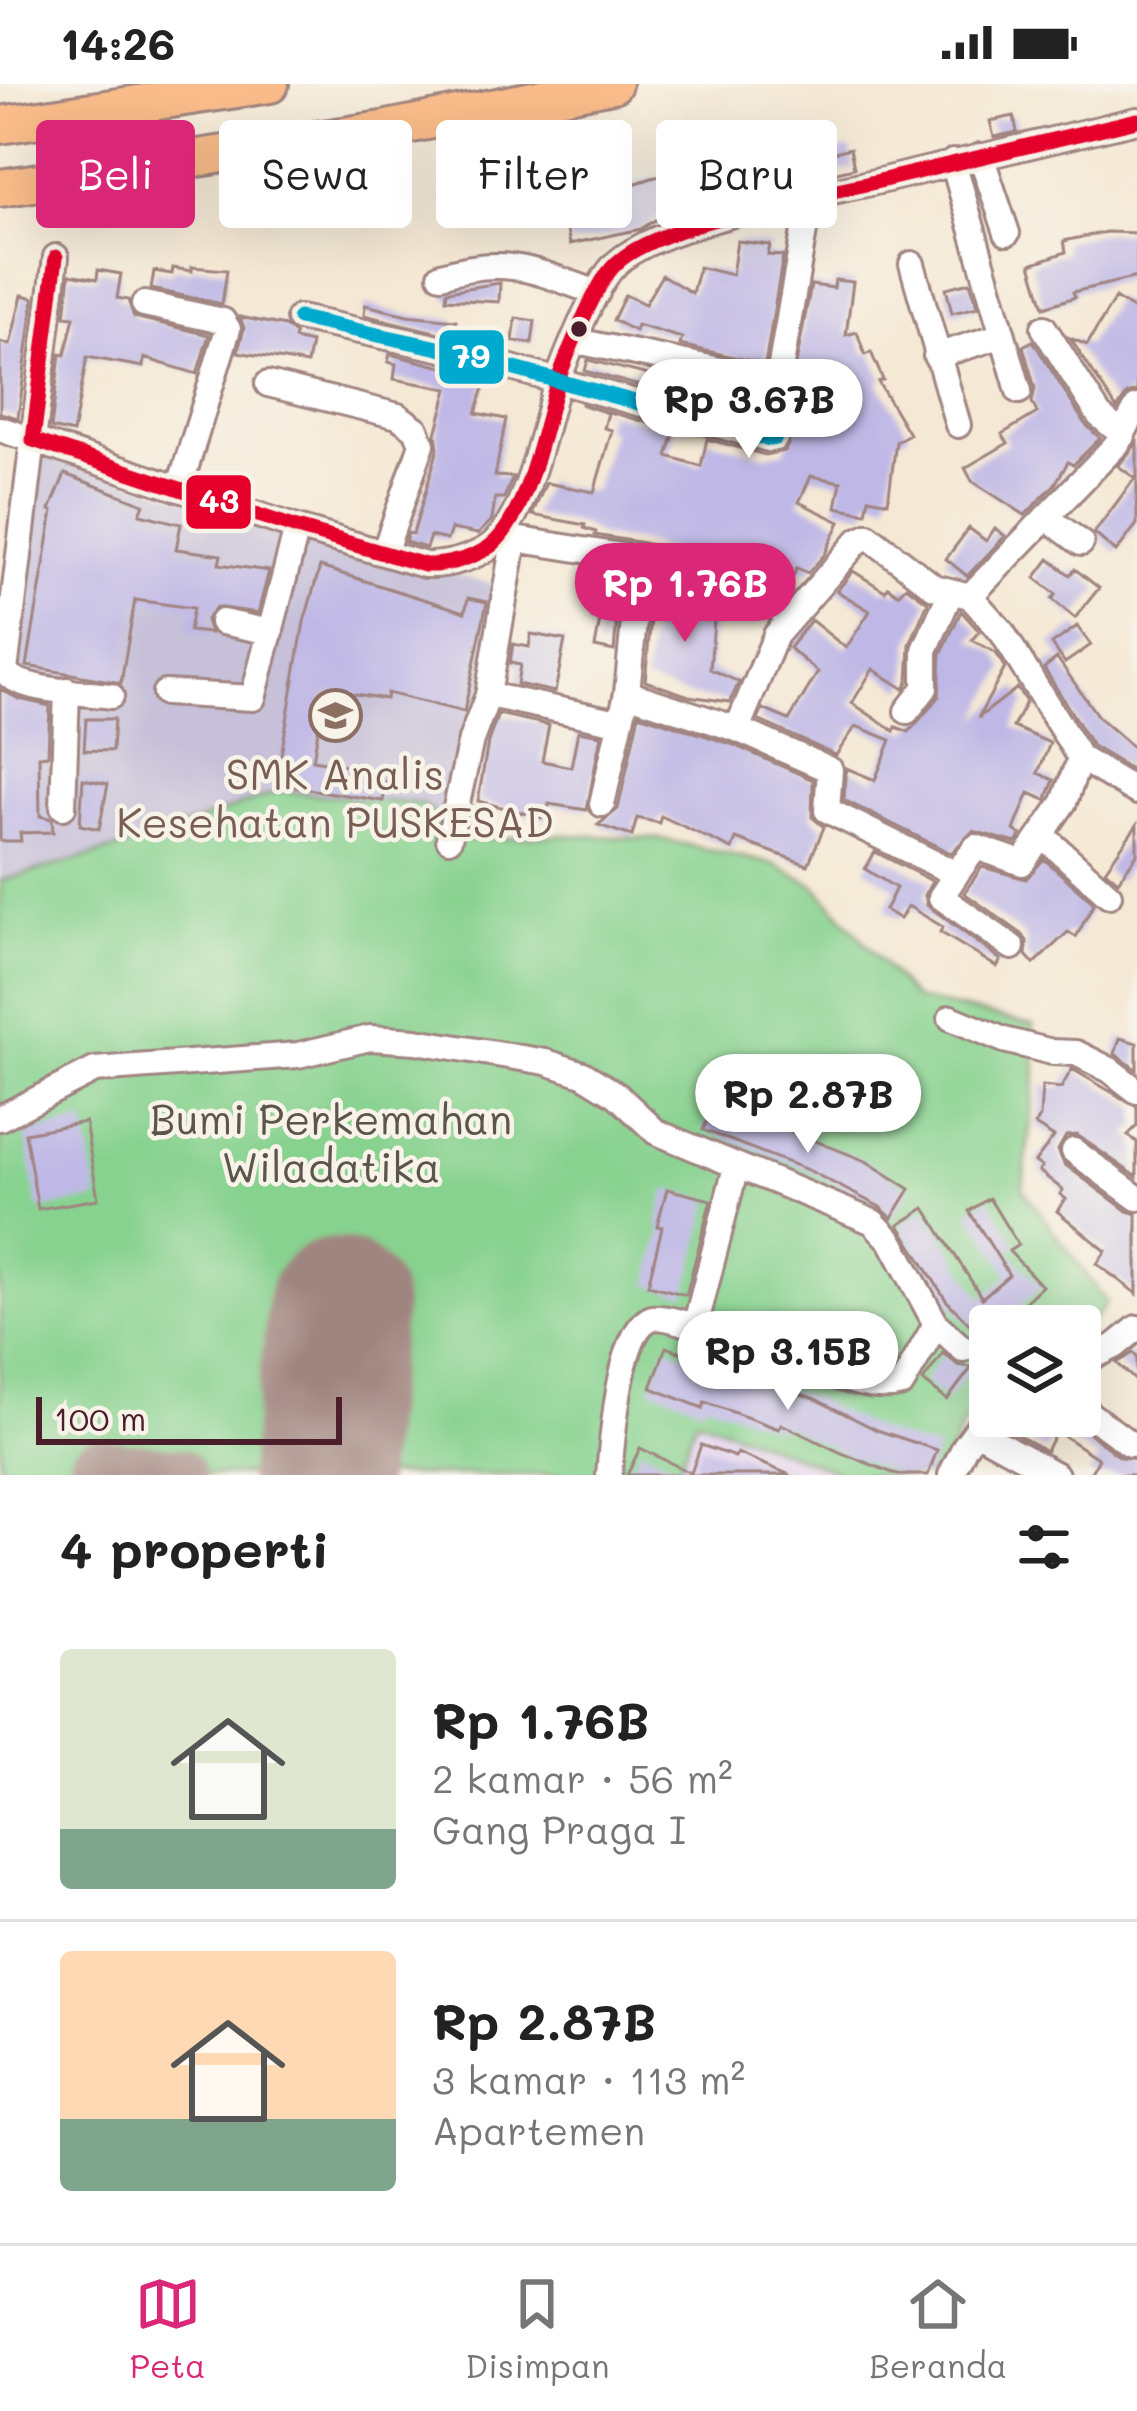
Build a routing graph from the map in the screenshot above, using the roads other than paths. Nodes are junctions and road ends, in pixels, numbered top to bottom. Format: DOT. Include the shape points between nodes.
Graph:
graph roads {
  1 [pos="270,84"];
  2 [pos="613,84"];
  3 [pos="1137,120"];
  4 [pos="0,124"];
  5 [pos="981,156"];
  6 [pos="953,162"];
  7 [pos="0,188"];
  8 [pos="837,190"];
  9 [pos="699,228"];
  10 [pos="805,228"];
  11 [pos="1006,232"];
  12 [pos="56,257"];
  13 [pos="912,264"];
  14 [pos="441,275"];
  15 [pos="597,293"];
  16 [pos="145,304"];
  17 [pos="299,318"];
  18 [pos="1044,328"];
  19 [pos="1003,335"];
  20 [pos="576,341"];
  21 [pos="936,356"];
  22 [pos="782,365"];
  23 [pos="755,376"];
  24 [pos="559,379"];
  25 [pos="268,384"];
  26 [pos="1019,391"];
  27 [pos="789,399"];
  28 [pos="1132,423"];
  29 [pos="958,425"];
  30 [pos="0,429"];
  31 [pos="34,440"];
  32 [pos="179,489"];
  33 [pos="1046,517"];
  34 [pos="297,528"];
  35 [pos="507,539"];
  36 [pos="1081,543"];
  37 [pos="384,553"];
  38 [pos="640,559"];
  39 [pos="960,595"];
  40 [pos="222,622"];
  41 [pos="784,625"];
  42 [pos="272,632"];
  43 [pos="6,634"];
  44 [pos="68,690"];
  45 [pos="165,693"];
  46 [pos="627,693"];
  47 [pos="488,694"];
  48 [pos="111,696"];
  49 [pos="907,711"];
  50 [pos="618,722"];
  51 [pos="737,729"];
  52 [pos="1080,758"];
  53 [pos="1137,792"];
  54 [pos="602,804"];
  55 [pos="63,807"];
  56 [pos="1043,836"];
  57 [pos="449,839"];
  58 [pos="959,869"];
  59 [pos="1109,895"];
  60 [pos="1012,947"];
  61 [pos="951,1018"];
  62 [pos="1137,1091"];
  63 [pos="0,1118"];
  64 [pos="1074,1151"];
  65 [pos="736,1167"];
  66 [pos="1137,1198"];
  67 [pos="936,1324"];
  68 [pos="695,1327"];
  69 [pos="1137,1328"];
  70 [pos="963,1349"];
  71 [pos="1101,1353"];
  72 [pos="1101,1423"];
  73 [pos="974,1437"];
  74 [pos="1005,1437"];
  75 [pos="1130,1444"];
  76 [pos="609,1475"];
  77 [pos="951,1475"];
  78 [pos="1056,1475"];
  1 -- 4 [label="highway"];
  2 -- 7 [label="highway" via="382,130"];
  3 -- 5 [label="street"];
  5 -- 6 [label="street"];
  5 -- 11 [label="street"];
  6 -- 8 [label="street"];
  6 -- 19 [label="street"];
  9 -- 15 [label="street" via="640,245 612,267"];
  10 -- 22 [label="street"];
  12 -- 31 [label="street"];
  13 -- 21 [label="street"];
  14 -- 15 [label="street" via="476,264 513,266"];
  15 -- 20 [label="street"];
  16 -- 32 [label="street" via="223,320 228,329"];
  17 -- 24 [label="street"];
  18 -- 28 [label="street" via="1099,416"];
  19 -- 21 [label="street"];
  19 -- 26 [label="street"];
  20 -- 23 [label="street"];
  20 -- 24 [label="street"];
  21 -- 29 [label="street"];
  24 -- 27 [label="street" via="769,439"];
  24 -- 35 [label="street"];
  25 -- 37 [label="street" via="398,416 421,435"];
  28 -- 33 [label="street"];
  30 -- 31 [label="street"];
  31 -- 32 [label="street"];
  31 -- 43 [label="street"];
  32 -- 34 [label="street"];
  33 -- 36 [label="street"];
  33 -- 39 [label="street"];
  34 -- 37 [label="street"];
  34 -- 42 [label="street"];
  35 -- 37 [label="street" via="440,566"];
  35 -- 38 [label="street"];
  35 -- 47 [label="street"];
  38 -- 41 [label="street" via="707,575"];
  38 -- 46 [label="street"];
  39 -- 41 [label="street" via="934,587 868,536"];
  39 -- 49 [label="street" via="925,650 925,688"];
  39 -- 52 [label="street" via="1002,632"];
  40 -- 42 [label="street"];
  41 -- 51 [label="street"];
  42 -- 45 [label="street" via="253,698"];
  43 -- 44 [label="street" via="11,680"];
  44 -- 48 [label="street"];
  44 -- 55 [label="street"];
  46 -- 50 [label="street"];
  46 -- 51 [label="street"];
  47 -- 50 [label="street"];
  47 -- 57 [label="street"];
  50 -- 54 [label="street"];
  51 -- 58 [label="street" via="831,771 827,810 950,872"];
  52 -- 53 [label="street"];
  52 -- 56 [label="street"];
  56 -- 58 [label="street" via="1022,863 976,848"];
  56 -- 59 [label="street"];
  58 -- 60 [label="street" via="941,897"];
  61 -- 62 [label="street" via="1004,1040 1076,1053"];
  63 -- 65 [label="street" via="94,1070 298,1055 385,1038 583,1074 656,1132"];
  64 -- 66 [label="street"];
  65 -- 67 [label="street" via="873,1222"];
  65 -- 68 [label="street"];
  67 -- 68 [label="street" via="909,1378 893,1386 803,1368"];
  67 -- 70 [label="street"];
  68 -- 76 [label="street" via="659,1317 641,1325 618,1392"];
  69 -- 71 [label="street"];
  72 -- 75 [label="street"];
  73 -- 77 [label="street"];
  74 -- 78 [label="street"];
}
